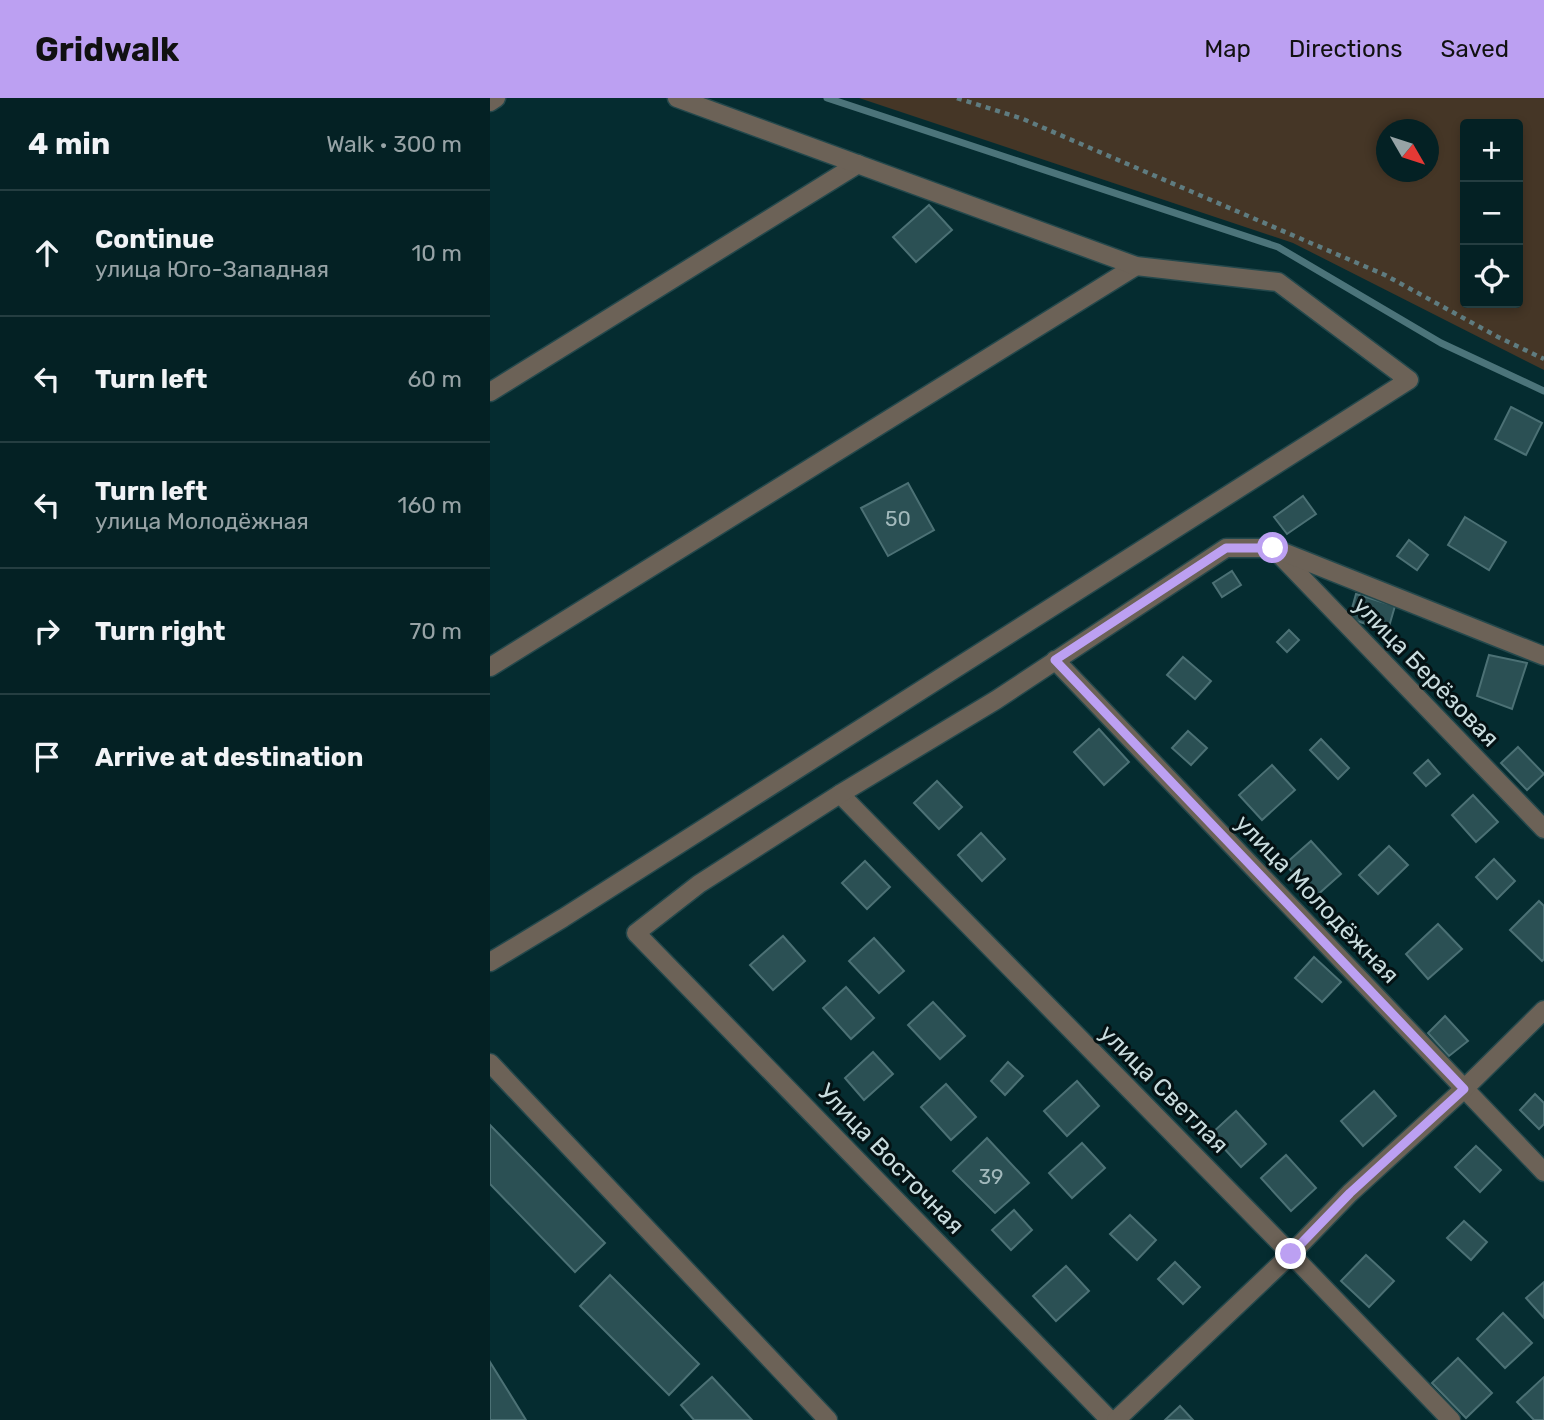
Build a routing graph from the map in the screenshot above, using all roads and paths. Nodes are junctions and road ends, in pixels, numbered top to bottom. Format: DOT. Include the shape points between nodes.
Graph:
graph roads {
  1 [pos="496,98"];
  2 [pos="677,98"];
  3 [pos="957,98"];
  4 [pos="490,102"];
  5 [pos="858,164"];
  6 [pos="1136,265"];
  7 [pos="1544,359"];
  8 [pos="490,391"];
  9 [pos="1273,548"];
  10 [pos="1544,656"];
  11 [pos="1055,660"];
  12 [pos="490,667"];
  13 [pos="840,794"];
  14 [pos="1544,829"];
  15 [pos="490,962"];
  16 [pos="1544,1010"];
  17 [pos="490,1063"];
  18 [pos="1464,1089"];
  19 [pos="1544,1172"];
  20 [pos="1291,1254"];
  21 [pos="828,1420"];
  22 [pos="1110,1420"];
  23 [pos="1116,1420"];
  24 [pos="1451,1420"];
  1 -- 4 [label="street"];
  2 -- 5 [label="street"];
  3 -- 7 [label="path" via="1023,119 1385,275"];
  5 -- 6 [label="street"];
  5 -- 8 [label="street"];
  6 -- 12 [label="street"];
  6 -- 15 [label="street" via="1278,282 1409,380"];
  9 -- 10 [label="street"];
  9 -- 11 [label="street" via="1226,548"];
  9 -- 14 [label="street, улица Берёзовая"];
  11 -- 13 [label="street"];
  11 -- 18 [label="street, улица Молодёжная"];
  13 -- 20 [label="street, улица Светлая"];
  13 -- 22 [label="street, Улица Восточная" via="699,884 636,933"];
  16 -- 18 [label="street"];
  17 -- 21 [label="street"];
  18 -- 19 [label="street, улица Молодёжная"];
  18 -- 20 [label="street"];
  20 -- 23 [label="street"];
  20 -- 24 [label="street, улица Светлая"];
}
